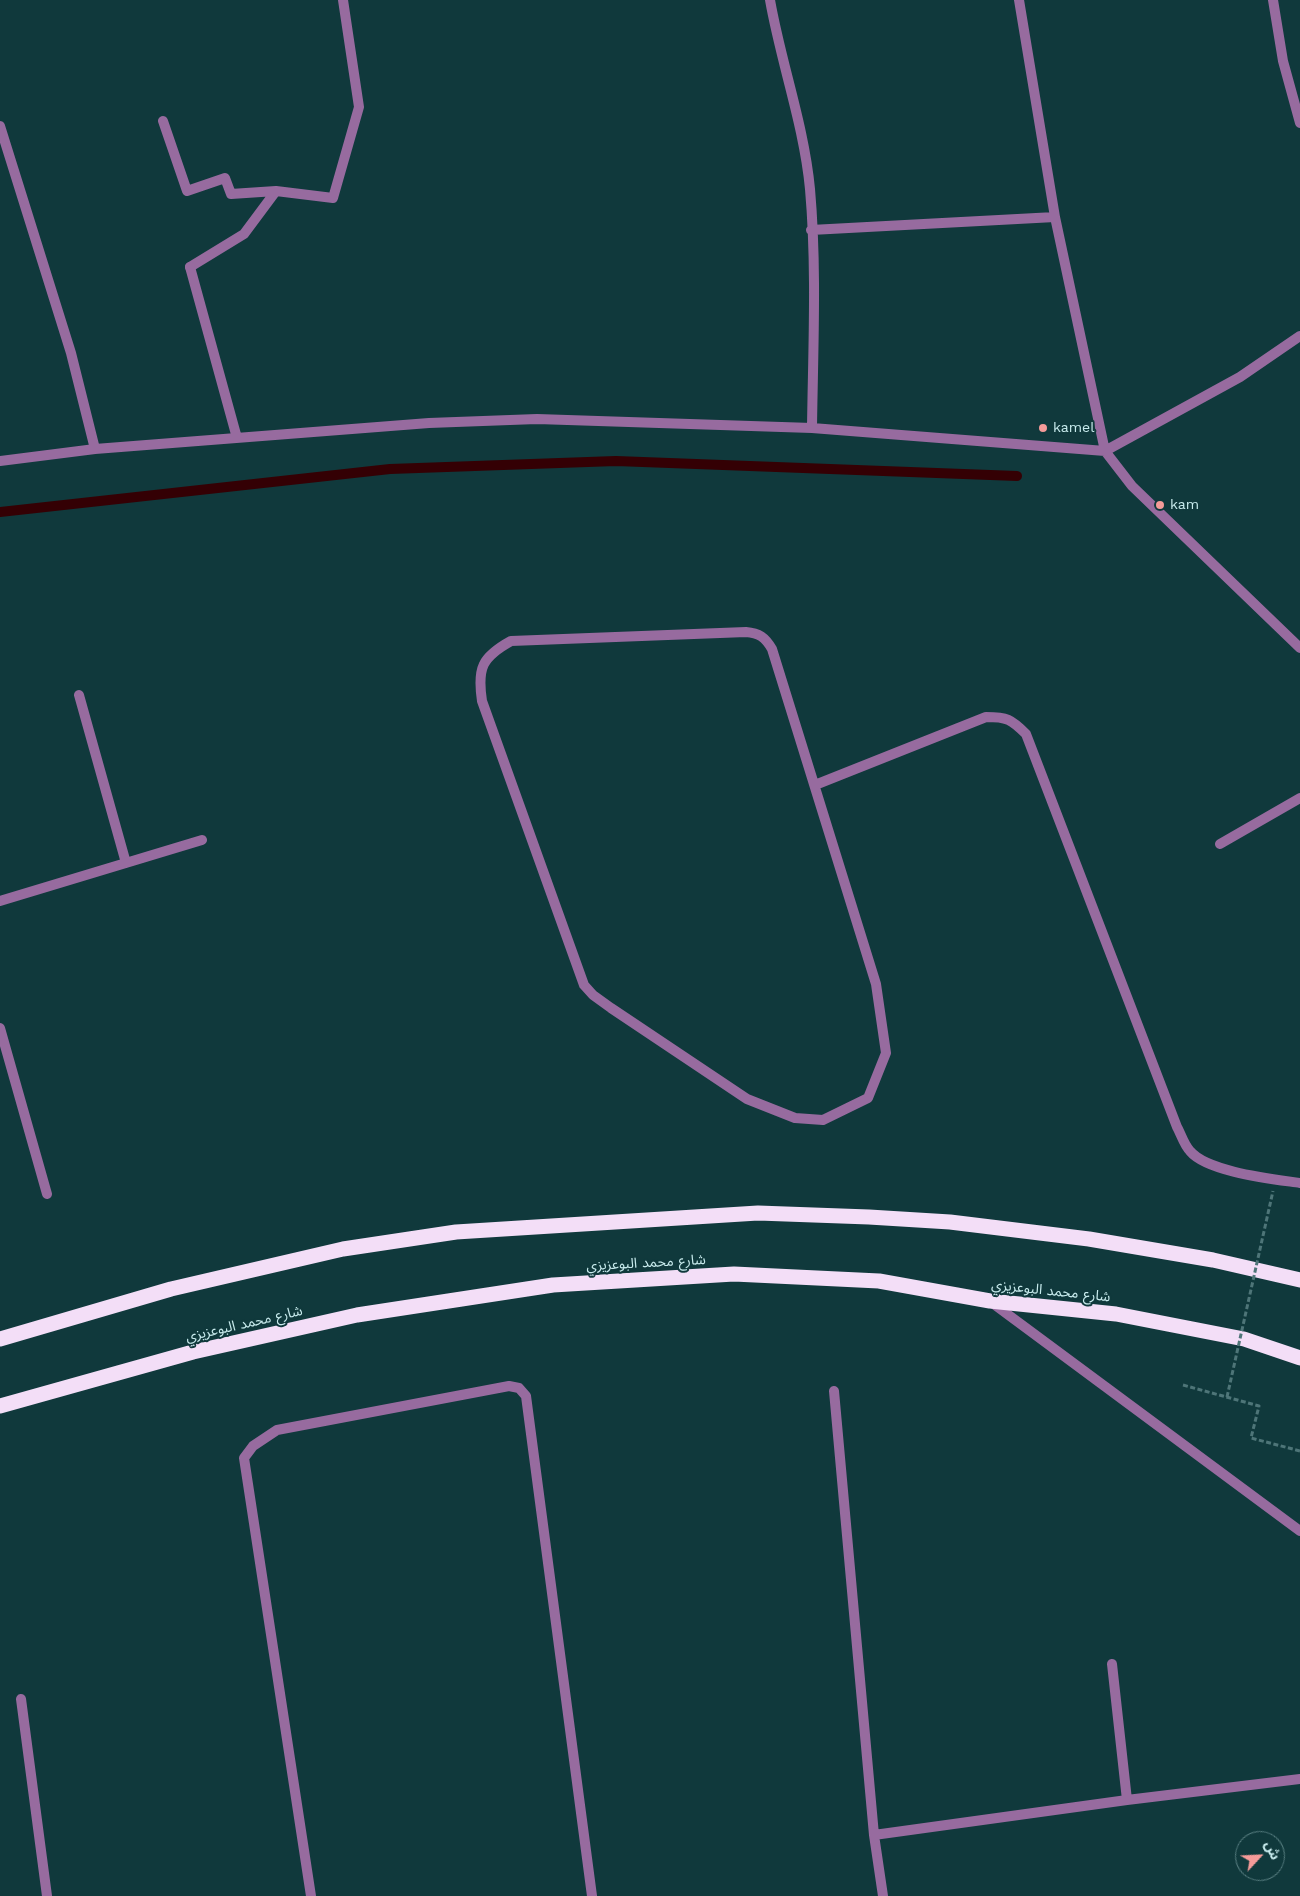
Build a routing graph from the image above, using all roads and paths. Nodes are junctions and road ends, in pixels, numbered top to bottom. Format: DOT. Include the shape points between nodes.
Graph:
graph roads {
  1 [pos="342,0"];
  2 [pos="770,0"];
  3 [pos="1019,0"];
  4 [pos="1273,0"];
  5 [pos="163,121"];
  6 [pos="1300,123"];
  7 [pos="0,126"];
  8 [pos="276,191"];
  9 [pos="1055,217"];
  10 [pos="811,230"];
  11 [pos="1300,336"];
  12 [pos="812,428"];
  13 [pos="237,438"];
  14 [pos="94,449"];
  15 [pos="1105,451"];
  16 [pos="0,461"];
  17 [pos="1300,648"];
  18 [pos="79,695"];
  19 [pos="815,785"];
  20 [pos="1300,798"];
  21 [pos="202,840"];
  22 [pos="1220,844"];
  23 [pos="126,863"];
  24 [pos="0,900"];
  25 [pos="0,1028"];
  26 [pos="1300,1184"];
  27 [pos="1273,1191"];
  28 [pos="47,1194"];
  29 [pos="1300,1280"];
  30 [pos="990,1301"];
  31 [pos="0,1339"];
  32 [pos="1300,1358"];
  33 [pos="1183,1384"];
  34 [pos="834,1391"];
  35 [pos="1227,1397"];
  36 [pos="0,1406"];
  37 [pos="1300,1452"];
  38 [pos="1300,1531"];
  39 [pos="1112,1664"];
  40 [pos="20,1699"];
  41 [pos="1300,1779"];
  42 [pos="1127,1800"];
  43 [pos="874,1835"];
  44 [pos="47,1896"];
  45 [pos="311,1896"];
  46 [pos="592,1896"];
  47 [pos="883,1896"];
  1 -- 8 [label="street" via="359,107 333,198"];
  2 -- 10 [label="street" via="801,137 810,188"];
  3 -- 9 [label="street"];
  4 -- 6 [label="street" via="1283,62"];
  5 -- 8 [label="street" via="187,191 225,178 231,194"];
  7 -- 14 [label="street" via="71,353"];
  8 -- 13 [label="street" via="244,234 190,267"];
  9 -- 10 [label="street"];
  9 -- 15 [label="street"];
  10 -- 12 [label="street" via="814,309"];
  11 -- 15 [label="street" via="1240,376"];
  12 -- 13 [label="street" via="537,419 429,423"];
  12 -- 15 [label="street"];
  13 -- 14 [label="street"];
  14 -- 16 [label="street"];
  15 -- 17 [label="street" via="1132,486"];
  18 -- 23 [label="street"];
  19 -- 19 [label="street" via="772,649 757,633 511,641 493,651 482,667 482,701 584,985 611,1008 747,1099 794,1118 823,1120 868,1098 886,1053 876,984"];
  19 -- 26 [label="street" via="986,718 1005,717 1015,722 1026,734 1189,1151 1215,1167"];
  20 -- 22 [label="street"];
  21 -- 23 [label="street"];
  23 -- 24 [label="street"];
  25 -- 28 [label="street"];
  27 -- 35 [label="path, bridge"];
  29 -- 31 [label="highway" via="1213,1260 1079,1238 950,1222 758,1213 456,1232 343,1249 171,1290"];
  30 -- 32 [label="highway, شارع محمد البوعزيزي" via="1116,1314 1244,1339"];
  30 -- 36 [label="highway, شارع محمد البوعزيزي" via="879,1281 734,1274 553,1285 357,1315 193,1352"];
  30 -- 38 [label="street"];
  33 -- 35 [label="path"];
  34 -- 43 [label="street"];
  35 -- 37 [label="path" via="1259,1406 1251,1438"];
  39 -- 42 [label="street"];
  40 -- 44 [label="street"];
  41 -- 42 [label="street"];
  42 -- 43 [label="street"];
  43 -- 47 [label="street"];
  45 -- 46 [label="street" via="244,1458 253,1446 277,1430 509,1386 519,1388 526,1396"];
}
